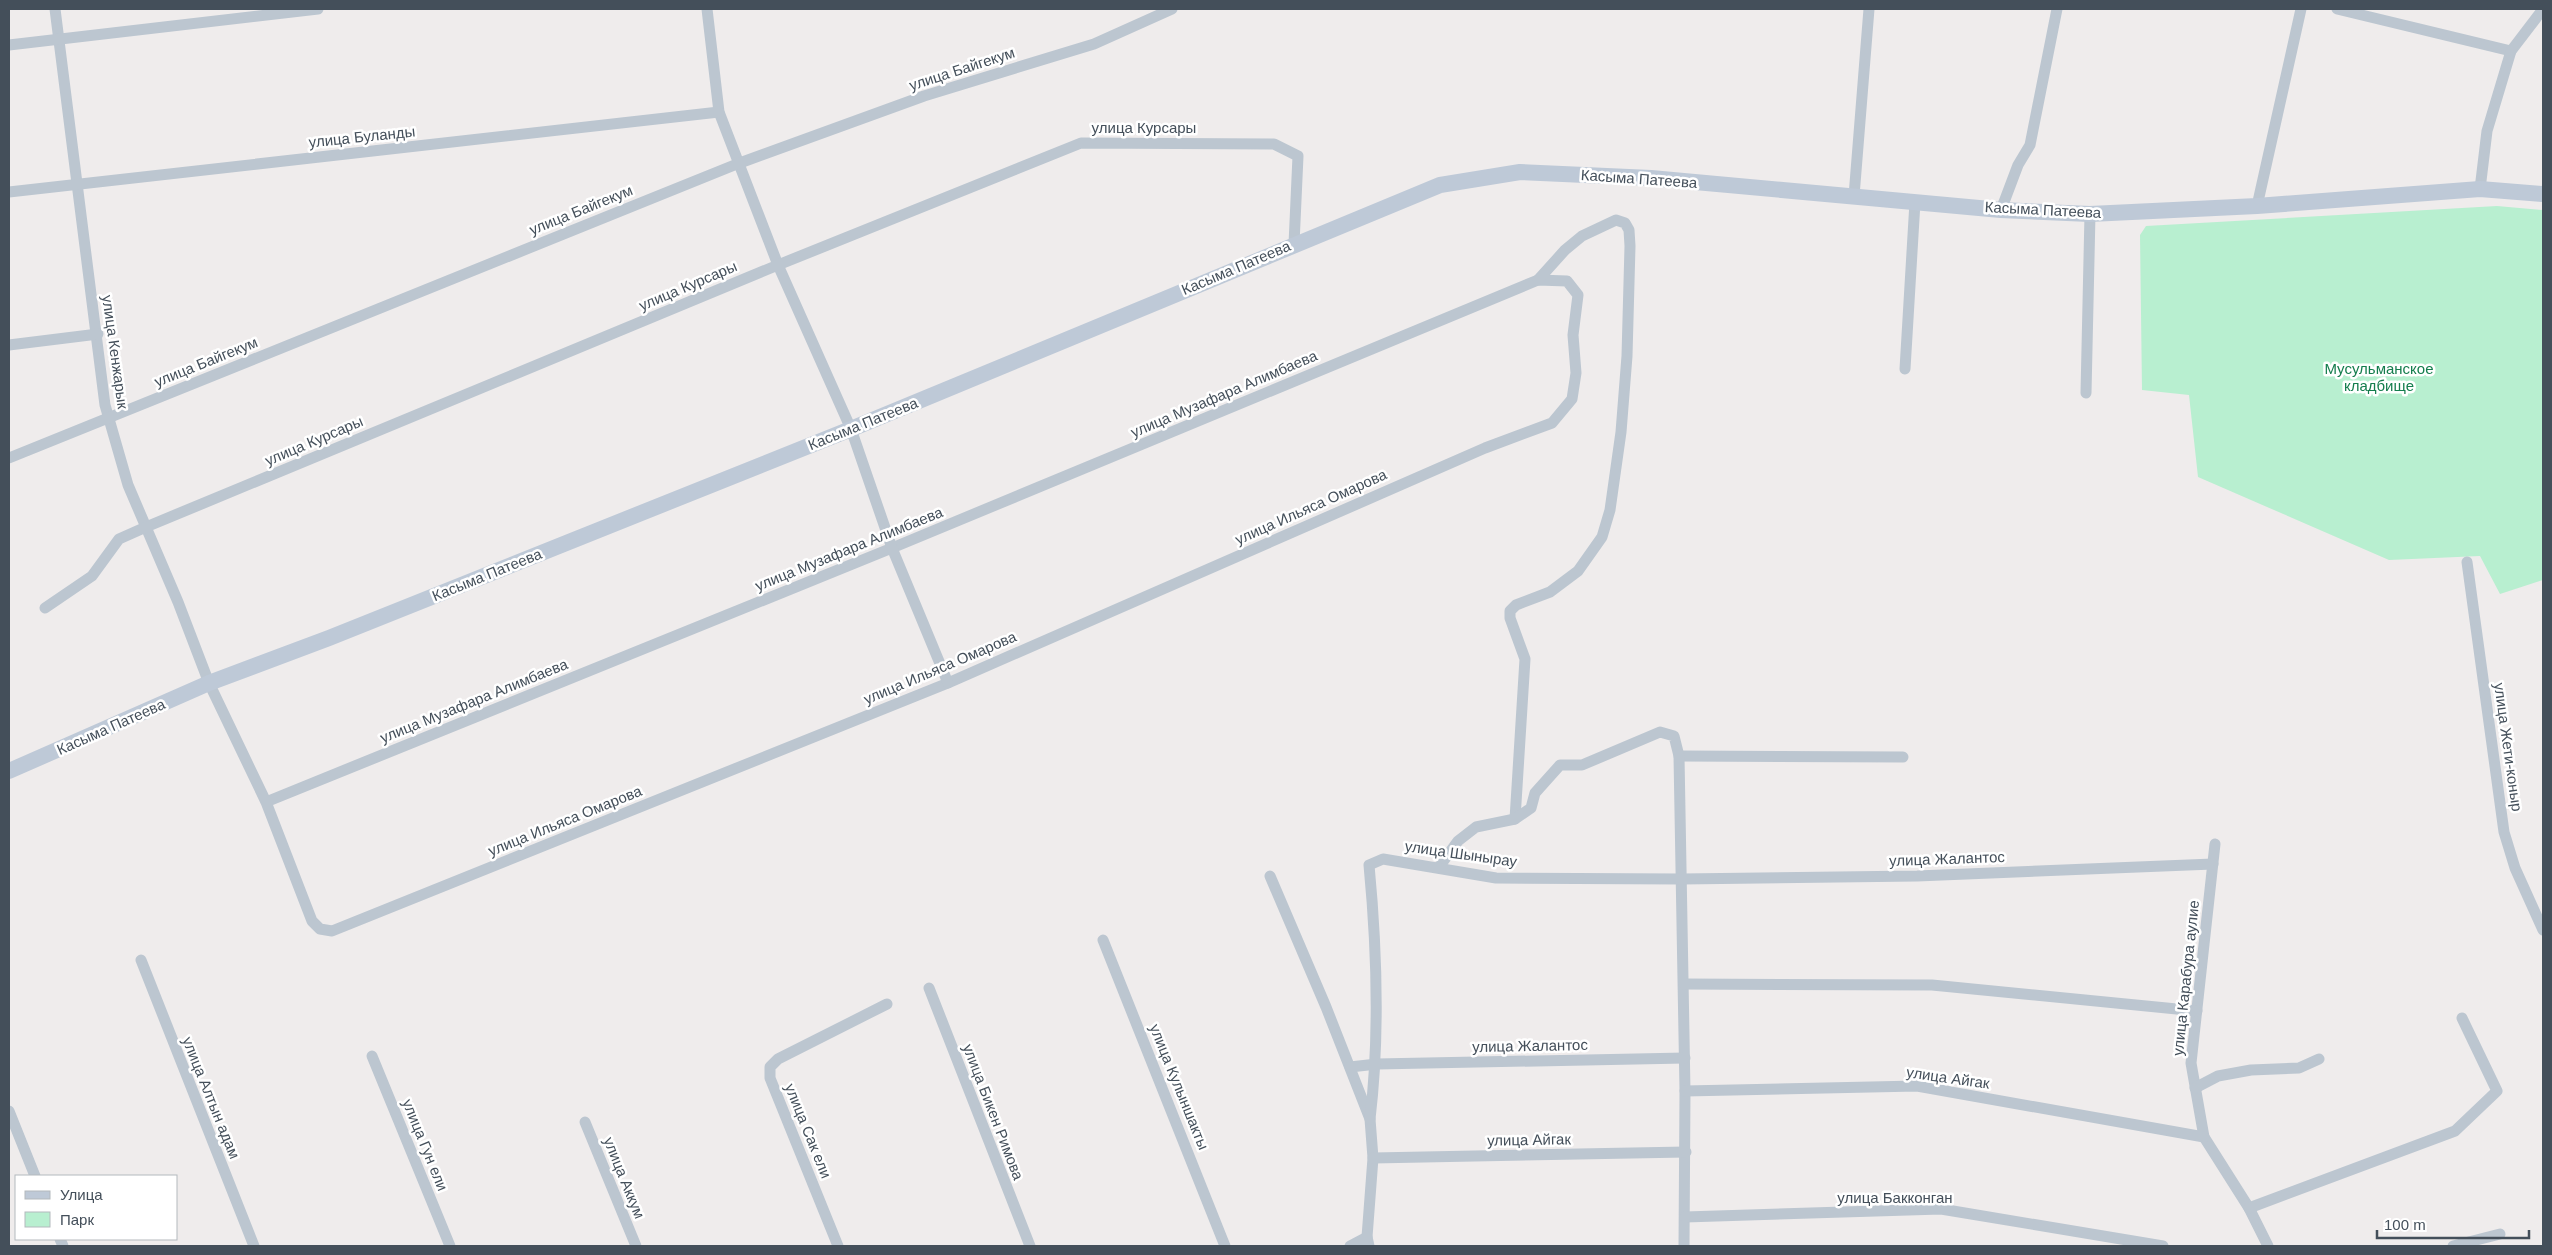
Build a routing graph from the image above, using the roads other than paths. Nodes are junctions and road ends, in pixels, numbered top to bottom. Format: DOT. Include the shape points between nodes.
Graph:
graph roads {
  1 [pos="55,9"];
  2 [pos="318,9"];
  3 [pos="707,9"];
  4 [pos="1172,9"];
  5 [pos="1869,9"];
  6 [pos="2057,9"];
  7 [pos="2301,9"];
  8 [pos="2337,9"];
  9 [pos="2543,9"];
  10 [pos="60,40"];
  11 [pos="9,45"];
  12 [pos="2511,51"];
  13 [pos="719,112"];
  14 [pos="738,164"];
  15 [pos="77,184"];
  16 [pos="2480,189"];
  17 [pos="9,192"];
  18 [pos="2543,194"];
  19 [pos="1854,196"];
  20 [pos="1916,202"];
  21 [pos="2257,206"];
  22 [pos="2001,210"];
  23 [pos="2090,214"];
  24 [pos="1294,244"];
  25 [pos="778,265"];
  26 [pos="1538,280"];
  27 [pos="1567,281"];
  28 [pos="98,334"];
  29 [pos="9,345"];
  30 [pos="1905,370"];
  31 [pos="2086,393"];
  32 [pos="109,417"];
  33 [pos="851,429"];
  34 [pos="9,458"];
  35 [pos="146,527"];
  36 [pos="892,548"];
  37 [pos="2467,562"];
  38 [pos="45,608"];
  39 [pos="209,682"];
  40 [pos="948,683"];
  41 [pos="1679,756"];
  42 [pos="1903,756"];
  43 [pos="9,771"];
  44 [pos="266,802"];
  45 [pos="1514,818"];
  46 [pos="2215,844"];
  47 [pos="2213,864"];
  48 [pos="1439,867"];
  49 [pos="1270,876"];
  50 [pos="1682,879"];
  51 [pos="2543,930"];
  52 [pos="1103,940"];
  53 [pos="141,960"];
  54 [pos="1684,984"];
  55 [pos="929,988"];
  56 [pos="887,1004"];
  57 [pos="2197,1011"];
  58 [pos="2462,1018"];
  59 [pos="372,1056"];
  60 [pos="1685,1058"];
  61 [pos="2319,1059"];
  62 [pos="1376,1064"];
  63 [pos="1350,1067"];
  64 [pos="2195,1088"];
  65 [pos="1685,1091"];
  66 [pos="9,1111"];
  67 [pos="1370,1119"];
  68 [pos="585,1122"];
  69 [pos="2204,1137"];
  70 [pos="1686,1152"];
  71 [pos="1373,1158"];
  72 [pos="35,1175"];
  73 [pos="2249,1208"];
  74 [pos="1685,1217"];
  75 [pos="2500,1234"];
  76 [pos="1368,1242"];
  77 [pos="254,1246"];
  78 [pos="450,1246"];
  79 [pos="636,1246"];
  80 [pos="838,1246"];
  81 [pos="1030,1246"];
  82 [pos="1225,1246"];
  83 [pos="1350,1246"];
  84 [pos="1684,1246"];
  85 [pos="2163,1246"];
  86 [pos="2268,1246"];
  87 [pos="2453,1246"];
  1 -- 10 [label="street, улица Кенжарык"];
  2 -- 10 [label="street"];
  3 -- 13 [label="street"];
  4 -- 14 [label="street, улица Байгекум" via="1094,44 924,96"];
  5 -- 19 [label="street"];
  6 -- 22 [label="street" via="2030,145 2018,165"];
  7 -- 21 [label="street"];
  8 -- 12 [label="street"];
  9 -- 12 [label="street"];
  10 -- 11 [label="street"];
  10 -- 15 [label="street, улица Кенжарык"];
  12 -- 16 [label="street" via="2487,131"];
  13 -- 14 [label="street"];
  13 -- 15 [label="street, улица Буланды"];
  14 -- 25 [label="street"];
  14 -- 32 [label="street, улица Байгекум"];
  15 -- 17 [label="street, улица Буланды"];
  15 -- 28 [label="street, улица Кенжарык"];
  16 -- 18 [label="main road, Касыма Патеева"];
  16 -- 21 [label="main road, Касыма Патеева"];
  19 -- 20 [label="main road, Касыма Патеева"];
  19 -- 24 [label="main road, Касыма Патеева" via="1651,178 1520,172 1440,185"];
  20 -- 22 [label="main road, Касыма Патеева"];
  20 -- 30 [label="street"];
  21 -- 23 [label="main road, Касыма Патеева"];
  22 -- 23 [label="main road, Касыма Патеева"];
  23 -- 31 [label="street"];
  24 -- 25 [label="street, улица Курсары" via="1298,156 1274,144 1082,143"];
  24 -- 33 [label="main road, Касыма Патеева"];
  25 -- 33 [label="street"];
  25 -- 35 [label="street, улица Курсары"];
  26 -- 27 [label="street, улица Музафара Алимбаева"];
  26 -- 36 [label="street, улица Музафара Алимбаева"];
  26 -- 45 [label="street" via="1582,236 1616,220 1625,223 1630,246 1627,356 1610,510 1602,536 1578,572 1550,592 1516,605 1510,611 1525,659"];
  27 -- 40 [label="street, улица Ильяса Омарова" via="1578,295 1573,335 1576,372 1572,399 1552,423 1486,448"];
  28 -- 29 [label="street"];
  28 -- 32 [label="street, улица Кенжарык" via="105,406"];
  32 -- 34 [label="street, улица Байгекум"];
  32 -- 35 [label="street, улица Кенжарык" via="128,485"];
  33 -- 36 [label="street"];
  33 -- 39 [label="main road, Касыма Патеева" via="329,638"];
  35 -- 38 [label="street, улица Курсары" via="119,539 92,576"];
  35 -- 39 [label="street, улица Кенжарык"];
  36 -- 40 [label="street"];
  36 -- 44 [label="street, улица Музафара Алимбаева"];
  37 -- 51 [label="street, улица Жети-коныр" via="2504,832 2515,868"];
  39 -- 43 [label="main road, Касыма Патеева"];
  39 -- 44 [label="street"];
  40 -- 44 [label="street, улица Ильяса Омарова" via="332,930 320,929 312,921"];
  41 -- 42 [label="street"];
  41 -- 45 [label="street" via="1674,736 1660,732 1582,765 1560,765 1535,793 1531,808"];
  41 -- 50 [label="street"];
  45 -- 48 [label="street" via="1476,827 1458,841"];
  46 -- 47 [label="street, улица Карабура аулие"];
  47 -- 50 [label="street, улица Жалантос" via="1917,876"];
  47 -- 57 [label="street, улица Карабура аулие"];
  48 -- 50 [label="street, улица Шынырау" via="1496,878"];
  48 -- 62 [label="street, улица Шынырау" via="1384,859 1369,865"];
  49 -- 63 [label="street"];
  50 -- 54 [label="street"];
  52 -- 82 [label="street, улица Кулыншакты"];
  53 -- 77 [label="street, улица Алтын адам"];
  54 -- 57 [label="street" via="1932,985"];
  54 -- 60 [label="street"];
  55 -- 81 [label="street, улица Бикен Римова"];
  56 -- 80 [label="street, улица Сак ели" via="778,1059 770,1067 770,1078"];
  57 -- 64 [label="street, улица Карабура аулие" via="2191,1063"];
  58 -- 73 [label="street" via="2497,1091 2455,1131"];
  59 -- 78 [label="street, улица Гун ели"];
  60 -- 62 [label="street, улица Жалантос"];
  60 -- 65 [label="street"];
  61 -- 64 [label="street" via="2299,1068 2251,1070 2218,1076"];
  62 -- 63 [label="street, улица Жалантос"];
  62 -- 67 [label="street"];
  63 -- 67 [label="street"];
  64 -- 69 [label="street, улица Карабура аулие"];
  65 -- 69 [label="street, улица Айгак" via="1917,1086"];
  65 -- 70 [label="street"];
  66 -- 72 [label="street"];
  67 -- 71 [label="street"];
  68 -- 79 [label="street, улица Аккум"];
  69 -- 73 [label="street, улица Карабура аулие"];
  70 -- 71 [label="street, улица Айгак"];
  70 -- 74 [label="street"];
  71 -- 76 [label="street"];
  73 -- 86 [label="street, улица Карабура аулие"];
  74 -- 84 [label="street"];
  74 -- 85 [label="street, улица Бакконган" via="1940,1210"];
  75 -- 87 [label="street"];
  76 -- 83 [label="street"];
}
